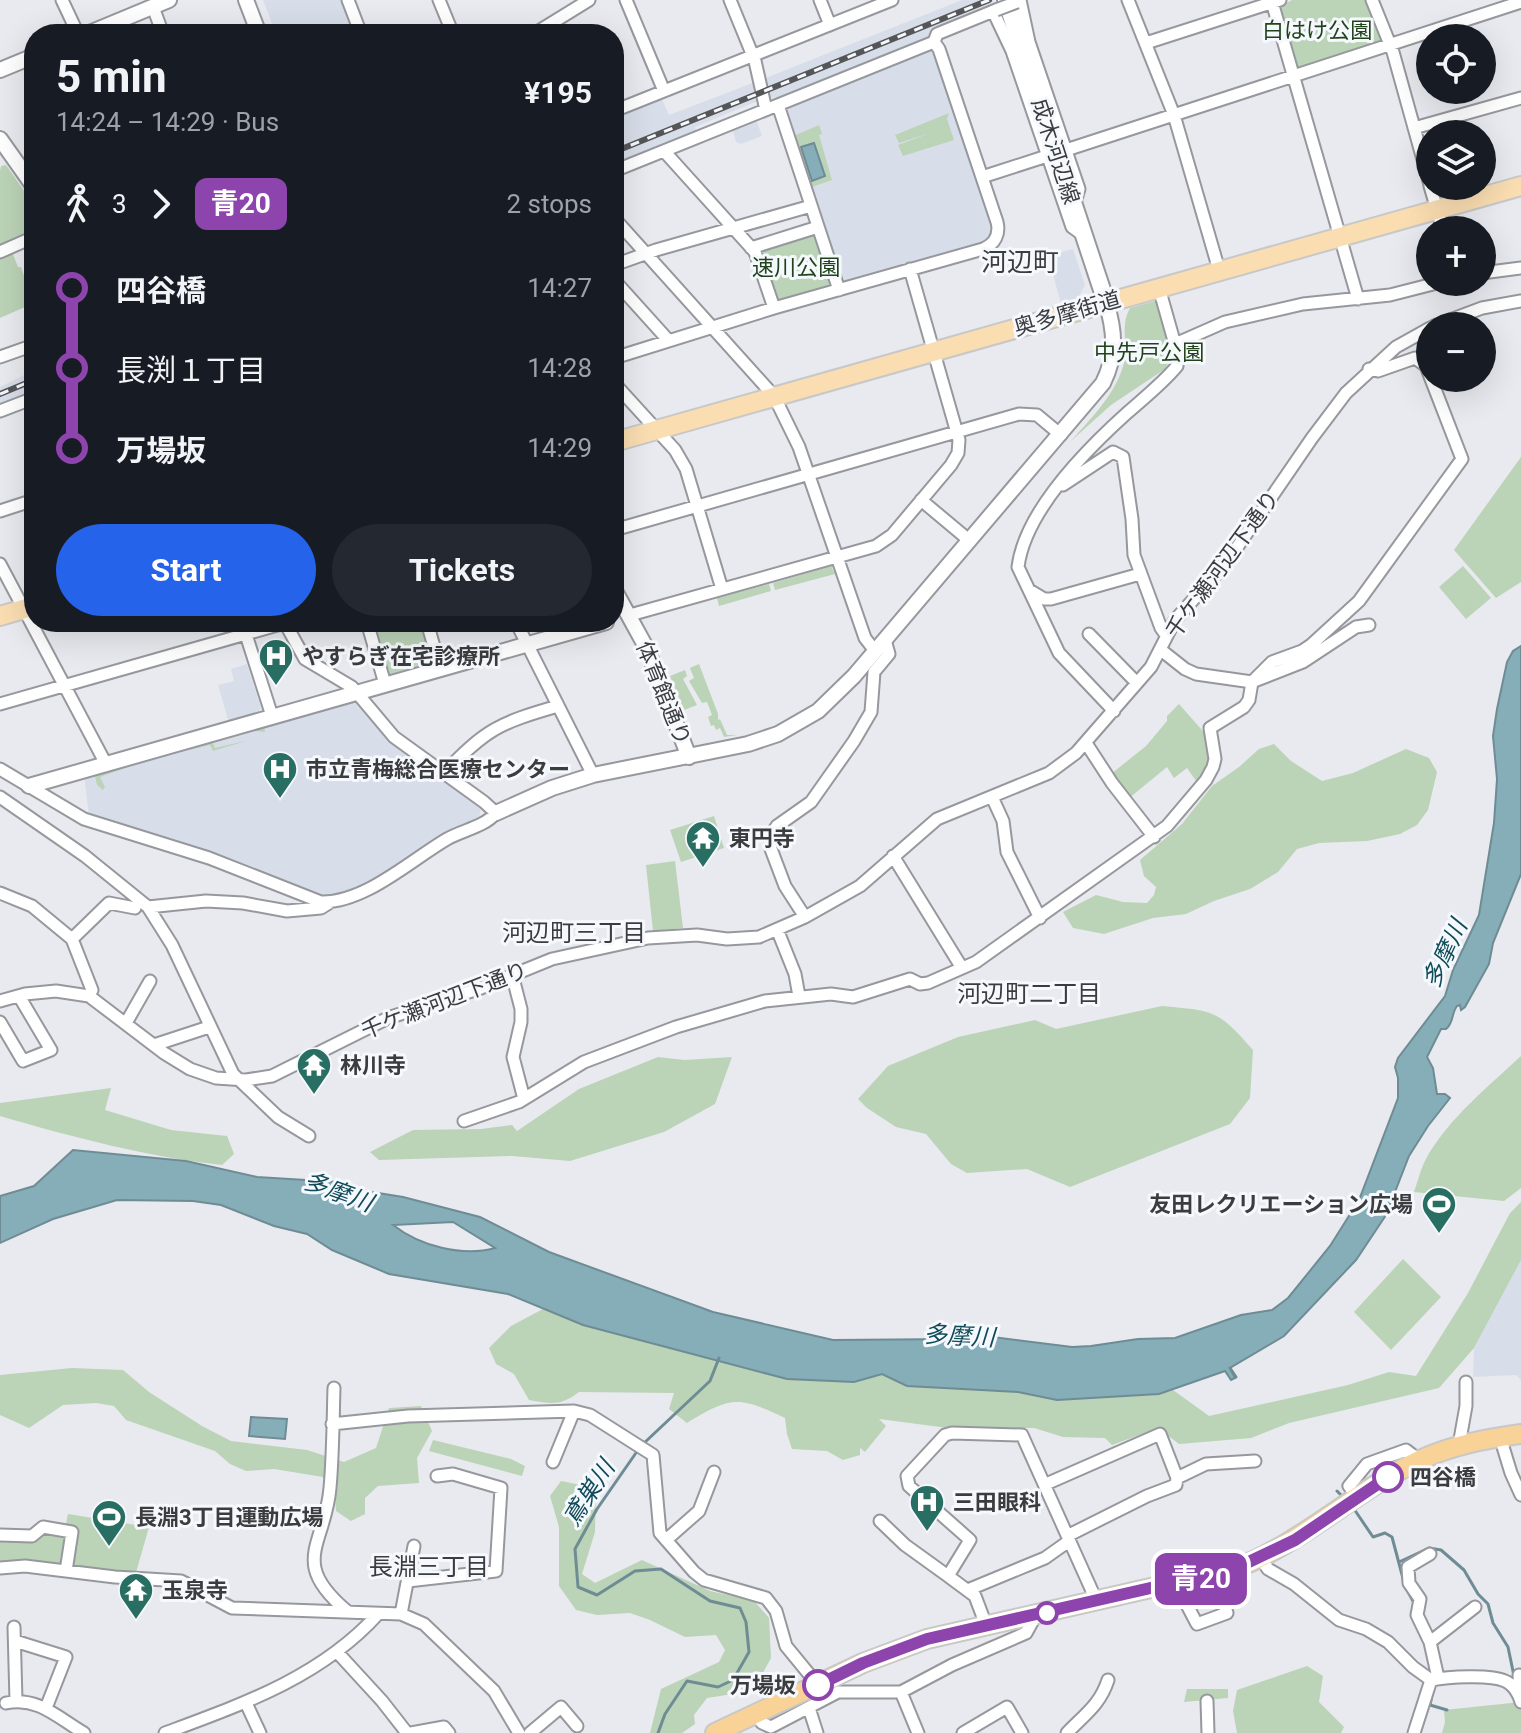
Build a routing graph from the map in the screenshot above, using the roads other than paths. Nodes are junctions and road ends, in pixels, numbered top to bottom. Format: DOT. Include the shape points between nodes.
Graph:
graph roads {
  1 [pos="62,0"];
  2 [pos="169,0"];
  3 [pos="246,0"];
  4 [pos="348,0"];
  5 [pos="439,0"];
  6 [pos="589,0"];
  7 [pos="626,0"];
  8 [pos="730,0"];
  9 [pos="820,0"];
  10 [pos="892,0"];
  11 [pos="1128,0"];
  12 [pos="1372,0"];
  13 [pos="1276,1"];
  14 [pos="1521,2"];
  15 [pos="1009,4"];
  16 [pos="153,7"];
  17 [pos="73,24"];
  18 [pos="111,24"];
  19 [pos="159,24"];
  20 [pos="255,24"];
  21 [pos="357,24"];
  22 [pos="449,24"];
  23 [pos="550,24"];
  24 [pos="830,25"];
  25 [pos="934,42"];
  26 [pos="1146,43"];
  27 [pos="1390,45"];
  28 [pos="753,56"];
  29 [pos="24,60"];
  30 [pos="0,70"];
  31 [pos="1293,76"];
  32 [pos="664,91"];
  33 [pos="1521,98"];
  34 [pos="778,105"];
  35 [pos="624,107"];
  36 [pos="766,110"];
  37 [pos="1174,115"];
  38 [pos="1414,128"];
  39 [pos="1416,135"];
  40 [pos="3,149"];
  41 [pos="1066,150"];
  42 [pos="664,151"];
  43 [pos="1047,156"];
  44 [pos="624,167"];
  45 [pos="24,175"];
  46 [pos="982,177"];
  47 [pos="1521,186"];
  48 [pos="1434,200"];
  49 [pos="811,206"];
  50 [pos="1074,206"];
  51 [pos="1437,209"];
  52 [pos="1439,216"];
  53 [pos="818,227"];
  54 [pos="733,228"];
  55 [pos="624,229"];
  56 [pos="1084,236"];
  57 [pos="1339,237"];
  58 [pos="24,241"];
  59 [pos="751,248"];
  60 [pos="0,252"];
  61 [pos="646,253"];
  62 [pos="624,261"];
  63 [pos="1521,268"];
  64 [pos="910,269"];
  65 [pos="1219,270"];
  66 [pos="1496,271"];
  67 [pos="1159,288"];
  68 [pos="1416,288"];
  69 [pos="839,290"];
  70 [pos="624,291"];
  71 [pos="1358,299"];
  72 [pos="1521,301"];
  73 [pos="1106,302"];
  74 [pos="774,308"];
  75 [pos="1471,312"];
  76 [pos="712,327"];
  77 [pos="1416,336"];
  78 [pos="669,341"];
  79 [pos="1175,344"];
  80 [pos="24,349"];
  81 [pos="934,351"];
  82 [pos="624,355"];
  83 [pos="0,357"];
  84 [pos="1369,369"];
  85 [pos="624,394"];
  86 [pos="774,396"];
  87 [pos="24,402"];
  88 [pos="0,411"];
  89 [pos="656,430"];
  90 [pos="957,432"];
  91 [pos="1061,435"];
  92 [pos="624,439"];
  93 [pos="808,475"];
  94 [pos="1057,488"];
  95 [pos="921,500"];
  96 [pos="24,503"];
  97 [pos="698,506"];
  98 [pos="0,511"];
  99 [pos="624,527"];
  100 [pos="970,541"];
  101 [pos="837,557"];
  102 [pos="0,564"];
  103 [pos="1140,574"];
  104 [pos="722,589"];
  105 [pos="1029,590"];
  106 [pos="24,600"];
  107 [pos="624,605"];
  108 [pos="24,609"];
  109 [pos="630,615"];
  110 [pos="0,616"];
  111 [pos="624,617"];
  112 [pos="1369,625"];
  113 [pos="40,632"];
  114 [pos="231,632"];
  115 [pos="245,632"];
  116 [pos="292,632"];
  117 [pos="370,632"];
  118 [pos="430,632"];
  119 [pos="521,632"];
  120 [pos="570,632"];
  121 [pos="1089,634"];
  122 [pos="1166,635"];
  123 [pos="527,644"];
  124 [pos="880,645"];
  125 [pos="1161,650"];
  126 [pos="440,668"];
  127 [pos="1252,682"];
  128 [pos="1137,683"];
  129 [pos="385,684"];
  130 [pos="65,685"];
  131 [pos="357,692"];
  132 [pos="0,704"];
  133 [pos="558,706"];
  134 [pos="1114,711"];
  135 [pos="272,716"];
  136 [pos="1086,743"];
  137 [pos="689,757"];
  138 [pos="106,764"];
  139 [pos="3,772"];
  140 [pos="443,774"];
  141 [pos="593,775"];
  142 [pos="29,786"];
  143 [pos="0,797"];
  144 [pos="992,797"];
  145 [pos="496,813"];
  146 [pos="1154,837"];
  147 [pos="893,856"];
  148 [pos="0,893"];
  149 [pos="331,902"];
  150 [pos="148,907"];
  151 [pos="135,908"];
  152 [pos="805,917"];
  153 [pos="1040,918"];
  154 [pos="777,929"];
  155 [pos="72,939"];
  156 [pos="962,968"];
  157 [pos="512,974"];
  158 [pos="150,981"];
  159 [pos="19,996"];
  160 [pos="89,996"];
  161 [pos="799,996"];
  162 [pos="0,1001"];
  163 [pos="0,1022"];
  164 [pos="126,1023"];
  165 [pos="209,1027"];
  166 [pos="154,1045"];
  167 [pos="238,1078"];
  168 [pos="524,1099"];
  169 [pos="464,1121"];
  170 [pos="309,1136"];
  171 [pos="1466,1382"];
  172 [pos="334,1388"];
  173 [pos="574,1411"];
  174 [pos="332,1424"];
  175 [pos="1521,1434"];
  176 [pos="1500,1437"];
  177 [pos="1459,1445"];
  178 [pos="1255,1461"];
  179 [pos="553,1462"];
  180 [pos="714,1472"];
  181 [pos="437,1476"];
  182 [pos="1177,1478"];
  183 [pos="1046,1484"];
  184 [pos="1521,1495"];
  185 [pos="293,1513"];
  186 [pos="322,1521"];
  187 [pos="880,1521"];
  188 [pos="0,1535"];
  189 [pos="1069,1538"];
  190 [pos="666,1540"];
  191 [pos="414,1546"];
  192 [pos="1430,1554"];
  193 [pos="1261,1559"];
  194 [pos="0,1568"];
  195 [pos="66,1571"];
  196 [pos="1214,1575"];
  197 [pos="948,1576"];
  198 [pos="408,1581"];
  199 [pos="1176,1584"];
  200 [pos="970,1589"];
  201 [pos="1097,1602"];
  202 [pos="1475,1607"];
  203 [pos="348,1613"];
  204 [pos="378,1614"];
  205 [pos="401,1614"];
  206 [pos="1036,1615"];
  207 [pos="986,1625"];
  208 [pos="14,1627"];
  209 [pos="15,1641"];
  210 [pos="1430,1642"];
  211 [pos="337,1652"];
  212 [pos="1519,1675"];
  213 [pos="1435,1679"];
  214 [pos="1108,1680"];
  215 [pos="818,1685"];
  216 [pos="901,1692"];
  217 [pos="1520,1697"];
  218 [pos="1207,1701"];
  219 [pos="246,1703"];
  220 [pos="46,1708"];
  221 [pos="809,1708"];
  222 [pos="756,1715"];
  223 [pos="577,1726"];
  224 [pos="84,1733"];
  225 [pos="165,1733"];
  226 [pos="260,1733"];
  227 [pos="409,1733"];
  228 [pos="449,1733"];
  229 [pos="519,1733"];
  230 [pos="530,1733"];
  231 [pos="715,1733"];
  232 [pos="817,1733"];
  233 [pos="918,1733"];
  234 [pos="963,1733"];
  235 [pos="1022,1733"];
  236 [pos="1067,1733"];
  237 [pos="1208,1733"];
  238 [pos="1414,1733"];
  1 -- 17 [label="street"];
  2 -- 16 [label="street"];
  3 -- 20 [label="street"];
  4 -- 21 [label="street"];
  5 -- 22 [label="street"];
  6 -- 23 [label="street"];
  7 -- 32 [label="street"];
  8 -- 28 [label="street"];
  9 -- 24 [label="street"];
  10 -- 24 [label="street"];
  11 -- 26 [label="street"];
  12 -- 27 [label="street"];
  13 -- 26 [label="street"];
  13 -- 31 [label="street"];
  14 -- 27 [label="street"];
  15 -- 25 [label="street" via="940,32"];
  15 -- 41 [label="street" via="1029,42"];
  15 -- 43 [label="street" via="1012,51"];
  15 -- 50 [label="main road, 成木河辺線"];
  16 -- 18 [label="street"];
  16 -- 19 [label="street"];
  24 -- 28 [label="street"];
  25 -- 34 [label="street"];
  25 -- 46 [label="street"];
  26 -- 37 [label="street"];
  27 -- 31 [label="street"];
  27 -- 38 [label="street"];
  28 -- 32 [label="street"];
  28 -- 36 [label="street"];
  29 -- 30 [label="street"];
  31 -- 37 [label="street"];
  31 -- 57 [label="street"];
  32 -- 35 [label="street"];
  33 -- 38 [label="street"];
  34 -- 36 [label="street"];
  34 -- 49 [label="street"];
  36 -- 42 [label="street"];
  37 -- 41 [label="street"];
  37 -- 65 [label="street"];
  38 -- 39 [label="street"];
  40 -- 45 [label="street"];
  41 -- 50 [label="street" via="1079,189"];
  42 -- 44 [label="street"];
  42 -- 54 [label="street"];
  43 -- 46 [label="street"];
  43 -- 56 [label="street" via="1072,227"];
  46 -- 64 [label="street" via="998,226 994,242"];
  47 -- 51 [label="main road, 奥多摩街道"];
  48 -- 51 [label="street"];
  49 -- 53 [label="street"];
  49 -- 54 [label="street"];
  50 -- 56 [label="main road, 成木河辺線"];
  51 -- 52 [label="street"];
  51 -- 57 [label="main road, 奥多摩街道"];
  53 -- 59 [label="street"];
  53 -- 69 [label="street"];
  54 -- 59 [label="street"];
  54 -- 61 [label="street"];
  55 -- 61 [label="street"];
  56 -- 73 [label="main road, 成木河辺線"];
  57 -- 65 [label="main road, 奥多摩街道"];
  57 -- 71 [label="street"];
  58 -- 60 [label="street"];
  59 -- 74 [label="street"];
  61 -- 62 [label="street"];
  61 -- 76 [label="street"];
  63 -- 66 [label="street"];
  64 -- 69 [label="street"];
  64 -- 81 [label="street"];
  65 -- 67 [label="main road, 奥多摩街道"];
  67 -- 73 [label="main road, 奥多摩街道"];
  67 -- 79 [label="street"];
  68 -- 71 [label="street"];
  69 -- 74 [label="street"];
  70 -- 78 [label="street"];
  71 -- 79 [label="street" via="1303,304 1225,322"];
  72 -- 75 [label="street, 千ケ瀬河辺下通り"];
  73 -- 81 [label="main road, 奥多摩街道"];
  73 -- 91 [label="street" via="1114,336 1109,372"];
  74 -- 76 [label="street"];
  76 -- 78 [label="street"];
  76 -- 86 [label="street"];
  77 -- 84 [label="street, 千ケ瀬河辺下通り"];
  78 -- 82 [label="street"];
  79 -- 94 [label="street" via="1174,370 1093,446"];
  80 -- 83 [label="street"];
  81 -- 86 [label="main road, 奥多摩街道"];
  81 -- 90 [label="street"];
  84 -- 122 [label="street, 千ケ瀬河辺下通り" via="1312,438 1227,562"];
  84 -- 127 [label="street" via="1421,361 1462,459 1359,601 1311,645 1272,662"];
  85 -- 89 [label="street"];
  86 -- 89 [label="main road, 奥多摩街道"];
  86 -- 93 [label="street"];
  87 -- 88 [label="street"];
  89 -- 92 [label="main road, 奥多摩街道"];
  89 -- 97 [label="street" via="684,464"];
  90 -- 91 [label="street" via="1029,413"];
  90 -- 93 [label="street"];
  90 -- 95 [label="street" via="956,459"];
  91 -- 100 [label="street"];
  93 -- 97 [label="street"];
  93 -- 101 [label="street"];
  94 -- 103 [label="street" via="1113,452 1123,457"];
  94 -- 105 [label="street" via="1019,559 1019,574"];
  95 -- 100 [label="street"];
  95 -- 101 [label="street" via="884,542"];
  96 -- 98 [label="street"];
  97 -- 99 [label="street"];
  97 -- 104 [label="street"];
  100 -- 124 [label="street"];
  101 -- 104 [label="street"];
  101 -- 124 [label="street" via="865,638"];
  102 -- 106 [label="street"];
  103 -- 105 [label="street" via="1051,599"];
  103 -- 122 [label="street"];
  104 -- 109 [label="street"];
  105 -- 134 [label="street" via="1059,653"];
  107 -- 109 [label="street, 体育館通り"];
  108 -- 110 [label="main road"];
  109 -- 111 [label="street"];
  109 -- 137 [label="street, 体育館通り"];
  112 -- 127 [label="street" via="1356,627 1303,662"];
  113 -- 130 [label="street"];
  114 -- 130 [label="street"];
  115 -- 135 [label="street"];
  116 -- 131 [label="street" via="305,659"];
  117 -- 129 [label="street"];
  118 -- 126 [label="street"];
  119 -- 123 [label="street"];
  120 -- 123 [label="street"];
  121 -- 128 [label="street"];
  122 -- 125 [label="street, 千ケ瀬河辺下通り"];
  123 -- 126 [label="street"];
  123 -- 133 [label="street"];
  124 -- 137 [label="street" via="830,701 793,728"];
  124 -- 152 [label="street" via="889,654 874,672 871,712 811,802 770,836 785,886"];
  125 -- 127 [label="street" via="1196,674"];
  125 -- 128 [label="street, 千ケ瀬河辺下通り"];
  126 -- 129 [label="street"];
  127 -- 146 [label="street" via="1244,707 1210,728 1215,759 1206,780"];
  128 -- 134 [label="street, 千ケ瀬河辺下通り"];
  129 -- 131 [label="street"];
  130 -- 132 [label="street"];
  130 -- 138 [label="street"];
  131 -- 135 [label="street"];
  131 -- 140 [label="street" via="391,734"];
  133 -- 140 [label="street" via="493,728"];
  133 -- 141 [label="street"];
  134 -- 136 [label="street, 千ケ瀬河辺下通り"];
  135 -- 138 [label="street"];
  136 -- 144 [label="street, 千ケ瀬河辺下通り" via="1049,773"];
  136 -- 146 [label="street"];
  137 -- 141 [label="street"];
  138 -- 142 [label="street"];
  139 -- 142 [label="street"];
  140 -- 145 [label="street"];
  141 -- 145 [label="street"];
  142 -- 149 [label="street" via="84,819"];
  143 -- 150 [label="street"];
  144 -- 147 [label="street, 千ケ瀬河辺下通り" via="937,819"];
  144 -- 153 [label="street" via="1003,821 1007,852"];
  145 -- 149 [label="street" via="383,880"];
  146 -- 153 [label="street"];
  147 -- 152 [label="street, 千ケ瀬河辺下通り" via="860,886"];
  147 -- 156 [label="street"];
  148 -- 155 [label="street" via="32,906"];
  149 -- 150 [label="street" via="287,911 206,901"];
  150 -- 165 [label="street" via="172,945"];
  151 -- 155 [label="street" via="109,903"];
  152 -- 154 [label="street, 千ケ瀬河辺下通り"];
  153 -- 156 [label="street"];
  154 -- 157 [label="street, 千ケ瀬河辺下通り" via="735,939 648,938 573,953"];
  154 -- 161 [label="street"];
  155 -- 160 [label="street" via="92,990"];
  156 -- 161 [label="street" via="928,983 910,979 853,997"];
  157 -- 167 [label="street, 千ケ瀬河辺下通り" via="388,1018 272,1076"];
  157 -- 168 [label="street" via="521,1009 513,1057"];
  158 -- 164 [label="street"];
  159 -- 160 [label="street" via="56,991"];
  159 -- 162 [label="street"];
  159 -- 163 [label="street" via="51,1050 23,1061"];
  160 -- 164 [label="street, 千ケ瀬河辺下通り"];
  161 -- 168 [label="street" via="745,1006 645,1037 584,1062"];
  164 -- 166 [label="street, 千ケ瀬河辺下通り"];
  165 -- 166 [label="street"];
  165 -- 167 [label="street"];
  166 -- 167 [label="street, 千ケ瀬河辺下通り" via="190,1069 216,1078"];
  167 -- 170 [label="street" via="278,1117"];
  168 -- 169 [label="street"];
  171 -- 177 [label="street"];
  172 -- 174 [label="street"];
  173 -- 174 [label="street"];
  173 -- 179 [label="street"];
  173 -- 190 [label="street" via="590,1415 653,1455 658,1525"];
  174 -- 186 [label="street" via="330,1491"];
  175 -- 176 [label="highway"];
  176 -- 177 [label="highway"];
  176 -- 184 [label="street"];
  177 -- 193 [label="highway" via="1419,1460"];
  178 -- 182 [label="street" via="1206,1464"];
  180 -- 190 [label="street" via="699,1511"];
  181 -- 198 [label="street" via="453,1474 501,1488 496,1571"];
  182 -- 183 [label="street" via="1160,1434"];
  182 -- 189 [label="street" via="1171,1489 1147,1496"];
  183 -- 189 [label="street"];
  183 -- 197 [label="street" via="1022,1435 945,1435 907,1476 909,1486 970,1540"];
  185 -- 186 [label="street"];
  186 -- 203 [label="street" via="313,1559 324,1590"];
  187 -- 197 [label="street"];
  188 -- 195 [label="street" via="32,1536 43,1527 72,1532"];
  189 -- 200 [label="street" via="1045,1558"];
  189 -- 201 [label="street"];
  190 -- 215 [label="street" via="704,1580 766,1598 776,1611 786,1646"];
  191 -- 198 [label="street"];
  192 -- 210 [label="street" via="1408,1567 1409,1583 1420,1599 1417,1615"];
  193 -- 196 [label="highway"];
  193 -- 213 [label="street" via="1339,1620 1388,1642 1413,1667"];
  194 -- 195 [label="street"];
  195 -- 203 [label="street" via="181,1581 232,1608"];
  196 -- 199 [label="highway"];
  196 -- 199 [label="street" via="1227,1613 1197,1624"];
  197 -- 200 [label="street"];
  198 -- 205 [label="street"];
  199 -- 201 [label="highway"];
  200 -- 207 [label="street"];
  201 -- 206 [label="highway"];
  202 -- 210 [label="street"];
  203 -- 204 [label="street"];
  204 -- 205 [label="street"];
  204 -- 211 [label="street"];
  205 -- 229 [label="street" via="424,1624 494,1691"];
  206 -- 207 [label="highway"];
  206 -- 216 [label="street" via="1026,1633"];
  207 -- 215 [label="highway" via="886,1653"];
  208 -- 209 [label="street"];
  209 -- 220 [label="street" via="11,1702"];
  209 -- 220 [label="street" via="66,1657"];
  210 -- 213 [label="street"];
  211 -- 219 [label="street"];
  211 -- 227 [label="street"];
  212 -- 217 [label="street"];
  213 -- 217 [label="street" via="1507,1681"];
  213 -- 238 [label="street"];
  214 -- 236 [label="street" via="1090,1713"];
  215 -- 222 [label="highway"];
  216 -- 221 [label="street" via="838,1692"];
  216 -- 233 [label="street"];
  218 -- 237 [label="street"];
  219 -- 225 [label="street"];
  219 -- 226 [label="street"];
  220 -- 224 [label="street"];
  221 -- 222 [label="street" via="771,1727"];
  221 -- 232 [label="street"];
  222 -- 231 [label="highway"];
  223 -- 230 [label="street" via="561,1707"];
  227 -- 228 [label="street" via="444,1727"];
  234 -- 235 [label="street" via="1007,1707"];
}
